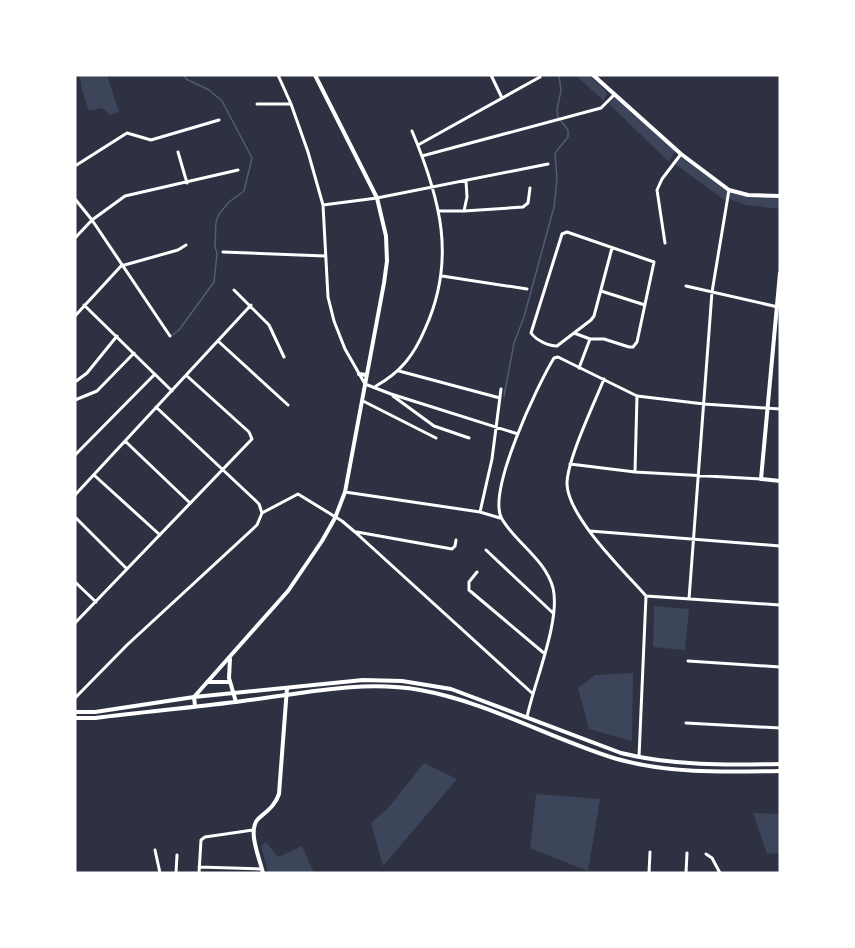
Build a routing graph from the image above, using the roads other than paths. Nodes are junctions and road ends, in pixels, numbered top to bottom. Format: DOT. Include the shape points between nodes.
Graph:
graph roads {
  1 [pos="278,75"];
  2 [pos="315,75"];
  3 [pos="491,75"];
  4 [pos="593,75"];
  5 [pos="540,77"];
  6 [pos="614,95"];
  7 [pos="502,98"];
  8 [pos="256,104"];
  9 [pos="291,104"];
  10 [pos="219,120"];
  11 [pos="412,131"];
  12 [pos="418,145"];
  13 [pos="178,152"];
  14 [pos="681,154"];
  15 [pos="422,156"];
  16 [pos="548,164"];
  17 [pos="75,166"];
  18 [pos="238,170"];
  19 [pos="466,181"];
  20 [pos="187,183"];
  21 [pos="432,186"];
  22 [pos="530,188"];
  23 [pos="729,190"];
  24 [pos="780,196"];
  25 [pos="377,198"];
  26 [pos="75,199"];
  27 [pos="323,205"];
  28 [pos="438,211"];
  29 [pos="464,211"];
  30 [pos="92,220"];
  31 [pos="75,238"];
  32 [pos="665,243"];
  33 [pos="186,245"];
  34 [pos="612,248"];
  35 [pos="223,252"];
  36 [pos="325,256"];
  37 [pos="121,266"];
  38 [pos="780,273"];
  39 [pos="442,276"];
  40 [pos="780,283"];
  41 [pos="686,286"];
  42 [pos="527,289"];
  43 [pos="234,290"];
  44 [pos="601,291"];
  45 [pos="712,292"];
  46 [pos="84,305"];
  47 [pos="645,305"];
  48 [pos="251,306"];
  49 [pos="778,307"];
  50 [pos="75,316"];
  51 [pos="574,333"];
  52 [pos="117,336"];
  53 [pos="170,336"];
  54 [pos="590,339"];
  55 [pos="218,341"];
  56 [pos="134,353"];
  57 [pos="285,357"];
  58 [pos="579,368"];
  59 [pos="399,371"];
  60 [pos="155,374"];
  61 [pos="359,374"];
  62 [pos="366,375"];
  63 [pos="187,376"];
  64 [pos="604,379"];
  65 [pos="75,382"];
  66 [pos="365,384"];
  67 [pos="376,387"];
  68 [pos="501,389"];
  69 [pos="172,391"];
  70 [pos="391,394"];
  71 [pos="637,396"];
  72 [pos="500,398"];
  73 [pos="75,400"];
  74 [pos="362,401"];
  75 [pos="704,404"];
  76 [pos="288,405"];
  77 [pos="156,407"];
  78 [pos="768,408"];
  79 [pos="780,409"];
  80 [pos="496,427"];
  81 [pos="518,434"];
  82 [pos="436,438"];
  83 [pos="469,438"];
  84 [pos="125,441"];
  85 [pos="75,455"];
  86 [pos="570,464"];
  87 [pos="223,471"];
  88 [pos="634,472"];
  89 [pos="94,475"];
  90 [pos="697,477"];
  91 [pos="761,479"];
  92 [pos="780,481"];
  93 [pos="345,492"];
  94 [pos="75,495"];
  95 [pos="190,503"];
  96 [pos="480,512"];
  97 [pos="262,513"];
  98 [pos="75,518"];
  99 [pos="334,518"];
  100 [pos="500,518"];
  101 [pos="590,531"];
  102 [pos="355,532"];
  103 [pos="160,535"];
  104 [pos="693,538"];
  105 [pos="456,540"];
  106 [pos="780,546"];
  107 [pos="486,550"];
  108 [pos="127,569"];
  109 [pos="477,572"];
  110 [pos="75,582"];
  111 [pos="646,596"];
  112 [pos="689,599"];
  113 [pos="96,602"];
  114 [pos="780,605"];
  115 [pos="553,613"];
  116 [pos="75,623"];
  117 [pos="545,654"];
  118 [pos="230,657"];
  119 [pos="688,661"];
  120 [pos="780,667"];
  121 [pos="207,682"];
  122 [pos="230,682"];
  123 [pos="287,688"];
  124 [pos="532,693"];
  125 [pos="235,694"];
  126 [pos="287,695"];
  127 [pos="194,697"];
  128 [pos="75,698"];
  129 [pos="237,702"];
  130 [pos="195,706"];
  131 [pos="75,712"];
  132 [pos="527,717"];
  133 [pos="75,718"];
  134 [pos="686,723"];
  135 [pos="780,729"];
  136 [pos="639,758"];
  137 [pos="780,764"];
  138 [pos="780,771"];
  139 [pos="253,830"];
  140 [pos="155,849"];
  141 [pos="650,852"];
  142 [pos="687,854"];
  143 [pos="706,854"];
  144 [pos="177,855"];
  145 [pos="199,867"];
  146 [pos="263,871"];
  147 [pos="160,873"];
  148 [pos="176,873"];
  149 [pos="199,873"];
  150 [pos="649,873"];
  151 [pos="686,873"];
  152 [pos="720,873"];
  1 -- 9 [label="street"];
  2 -- 25 [label="main road"];
  3 -- 7 [label="street"];
  4 -- 6 [label="main road"];
  5 -- 7 [label="street"];
  6 -- 14 [label="main road"];
  6 -- 15 [label="street" via="601,108"];
  7 -- 12 [label="street"];
  8 -- 9 [label="street"];
  9 -- 27 [label="street"];
  10 -- 17 [label="street" via="151,140 127,133"];
  11 -- 12 [label="street"];
  12 -- 15 [label="street"];
  13 -- 20 [label="street"];
  14 -- 23 [label="main road"];
  14 -- 32 [label="street" via="657,190"];
  15 -- 21 [label="street"];
  16 -- 19 [label="street"];
  18 -- 20 [label="street"];
  19 -- 21 [label="street"];
  19 -- 29 [label="street"];
  20 -- 30 [label="street" via="125,196"];
  21 -- 25 [label="street"];
  21 -- 28 [label="street"];
  22 -- 29 [label="street" via="528,203 523,207"];
  23 -- 24 [label="main road"];
  23 -- 45 [label="street"];
  25 -- 27 [label="street"];
  25 -- 62 [label="main road" via="387,261"];
  26 -- 30 [label="street"];
  27 -- 36 [label="street"];
  28 -- 29 [label="street"];
  28 -- 39 [label="street"];
  30 -- 31 [label="street"];
  30 -- 37 [label="street"];
  33 -- 37 [label="street"];
  34 -- 44 [label="street"];
  34 -- 47 [label="street" via="654,264"];
  34 -- 51 [label="street" via="567,232 562,234 531,329 533,335 552,346"];
  35 -- 36 [label="street"];
  36 -- 61 [label="street" via="334,321"];
  37 -- 46 [label="street"];
  37 -- 53 [label="street"];
  38 -- 40 [label="main road"];
  39 -- 42 [label="street"];
  39 -- 59 [label="street" via="424,332"];
  40 -- 49 [label="main road"];
  41 -- 45 [label="street"];
  43 -- 48 [label="street"];
  44 -- 47 [label="street"];
  44 -- 51 [label="street" via="594,316"];
  45 -- 49 [label="street"];
  45 -- 75 [label="street"];
  46 -- 50 [label="street"];
  46 -- 52 [label="street"];
  47 -- 54 [label="street" via="633,347"];
  48 -- 55 [label="street"];
  48 -- 57 [label="street" via="269,325"];
  49 -- 78 [label="main road"];
  51 -- 54 [label="street"];
  52 -- 56 [label="street"];
  52 -- 65 [label="street" via="97,363"];
  54 -- 58 [label="street"];
  55 -- 63 [label="street"];
  55 -- 76 [label="street"];
  56 -- 60 [label="street"];
  56 -- 73 [label="street" via="97,391"];
  58 -- 64 [label="street"];
  58 -- 81 [label="street" via="558,357 553,360"];
  59 -- 67 [label="street"];
  59 -- 72 [label="street"];
  60 -- 69 [label="street"];
  60 -- 85 [label="street"];
  61 -- 62 [label="main road"];
  61 -- 66 [label="street"];
  62 -- 66 [label="main road"];
  63 -- 69 [label="street"];
  63 -- 87 [label="street" via="252,436"];
  64 -- 71 [label="street"];
  64 -- 86 [label="street"];
  66 -- 67 [label="street"];
  66 -- 74 [label="main road"];
  67 -- 70 [label="street"];
  68 -- 72 [label="street"];
  69 -- 77 [label="street"];
  70 -- 80 [label="street"];
  70 -- 83 [label="street" via="434,426"];
  71 -- 75 [label="street"];
  71 -- 88 [label="street"];
  72 -- 80 [label="street"];
  74 -- 82 [label="street"];
  74 -- 93 [label="main road"];
  75 -- 78 [label="street"];
  75 -- 90 [label="street"];
  77 -- 84 [label="street"];
  77 -- 87 [label="street"];
  78 -- 79 [label="street"];
  78 -- 91 [label="main road"];
  80 -- 81 [label="street"];
  80 -- 96 [label="street"];
  81 -- 100 [label="street" via="503,472"];
  84 -- 89 [label="street"];
  84 -- 95 [label="street"];
  86 -- 88 [label="street"];
  86 -- 101 [label="street" via="570,498"];
  87 -- 95 [label="street"];
  87 -- 97 [label="street" via="259,504"];
  88 -- 90 [label="street"];
  89 -- 94 [label="street"];
  89 -- 103 [label="street"];
  90 -- 91 [label="street"];
  90 -- 104 [label="street"];
  91 -- 92 [label="main road"];
  93 -- 96 [label="street"];
  93 -- 99 [label="main road"];
  95 -- 103 [label="street"];
  96 -- 100 [label="street"];
  97 -- 99 [label="street" via="298,494"];
  97 -- 128 [label="street" via="256,525"];
  98 -- 108 [label="street"];
  99 -- 102 [label="street"];
  99 -- 118 [label="main road" via="288,591"];
  100 -- 115 [label="street" via="543,567 554,590"];
  101 -- 104 [label="street"];
  101 -- 111 [label="street"];
  102 -- 105 [label="street" via="452,549"];
  102 -- 124 [label="street"];
  103 -- 108 [label="street"];
  104 -- 106 [label="street"];
  104 -- 112 [label="street"];
  107 -- 115 [label="street"];
  108 -- 113 [label="street"];
  109 -- 117 [label="street" via="469,582 469,590"];
  110 -- 113 [label="street"];
  111 -- 112 [label="street"];
  111 -- 136 [label="street"];
  112 -- 114 [label="street"];
  113 -- 116 [label="street"];
  115 -- 117 [label="street"];
  117 -- 124 [label="street"];
  118 -- 121 [label="main road"];
  118 -- 122 [label="main road"];
  119 -- 120 [label="street"];
  121 -- 122 [label="main road"];
  121 -- 127 [label="main road"];
  122 -- 125 [label="main road"];
  123 -- 125 [label="main road"];
  123 -- 126 [label="main road"];
  123 -- 132 [label="main road" via="363,680 402,681 451,689"];
  124 -- 132 [label="street"];
  125 -- 127 [label="main road"];
  125 -- 129 [label="main road"];
  126 -- 129 [label="main road"];
  126 -- 138 [label="main road" via="350,687 423,690 483,707 618,759 692,771"];
  126 -- 139 [label="main road" via="279,794 271,809 255,822"];
  127 -- 130 [label="main road"];
  127 -- 131 [label="main road"];
  129 -- 130 [label="main road"];
  130 -- 133 [label="main road"];
  132 -- 136 [label="main road"];
  134 -- 135 [label="street"];
  136 -- 137 [label="main road" via="723,765"];
  139 -- 145 [label="street" via="201,840"];
  139 -- 146 [label="main road"];
  140 -- 147 [label="street"];
  141 -- 150 [label="street"];
  142 -- 151 [label="street"];
  143 -- 152 [label="street"];
  144 -- 148 [label="street"];
  145 -- 146 [label="street"];
  145 -- 149 [label="street"];
}
